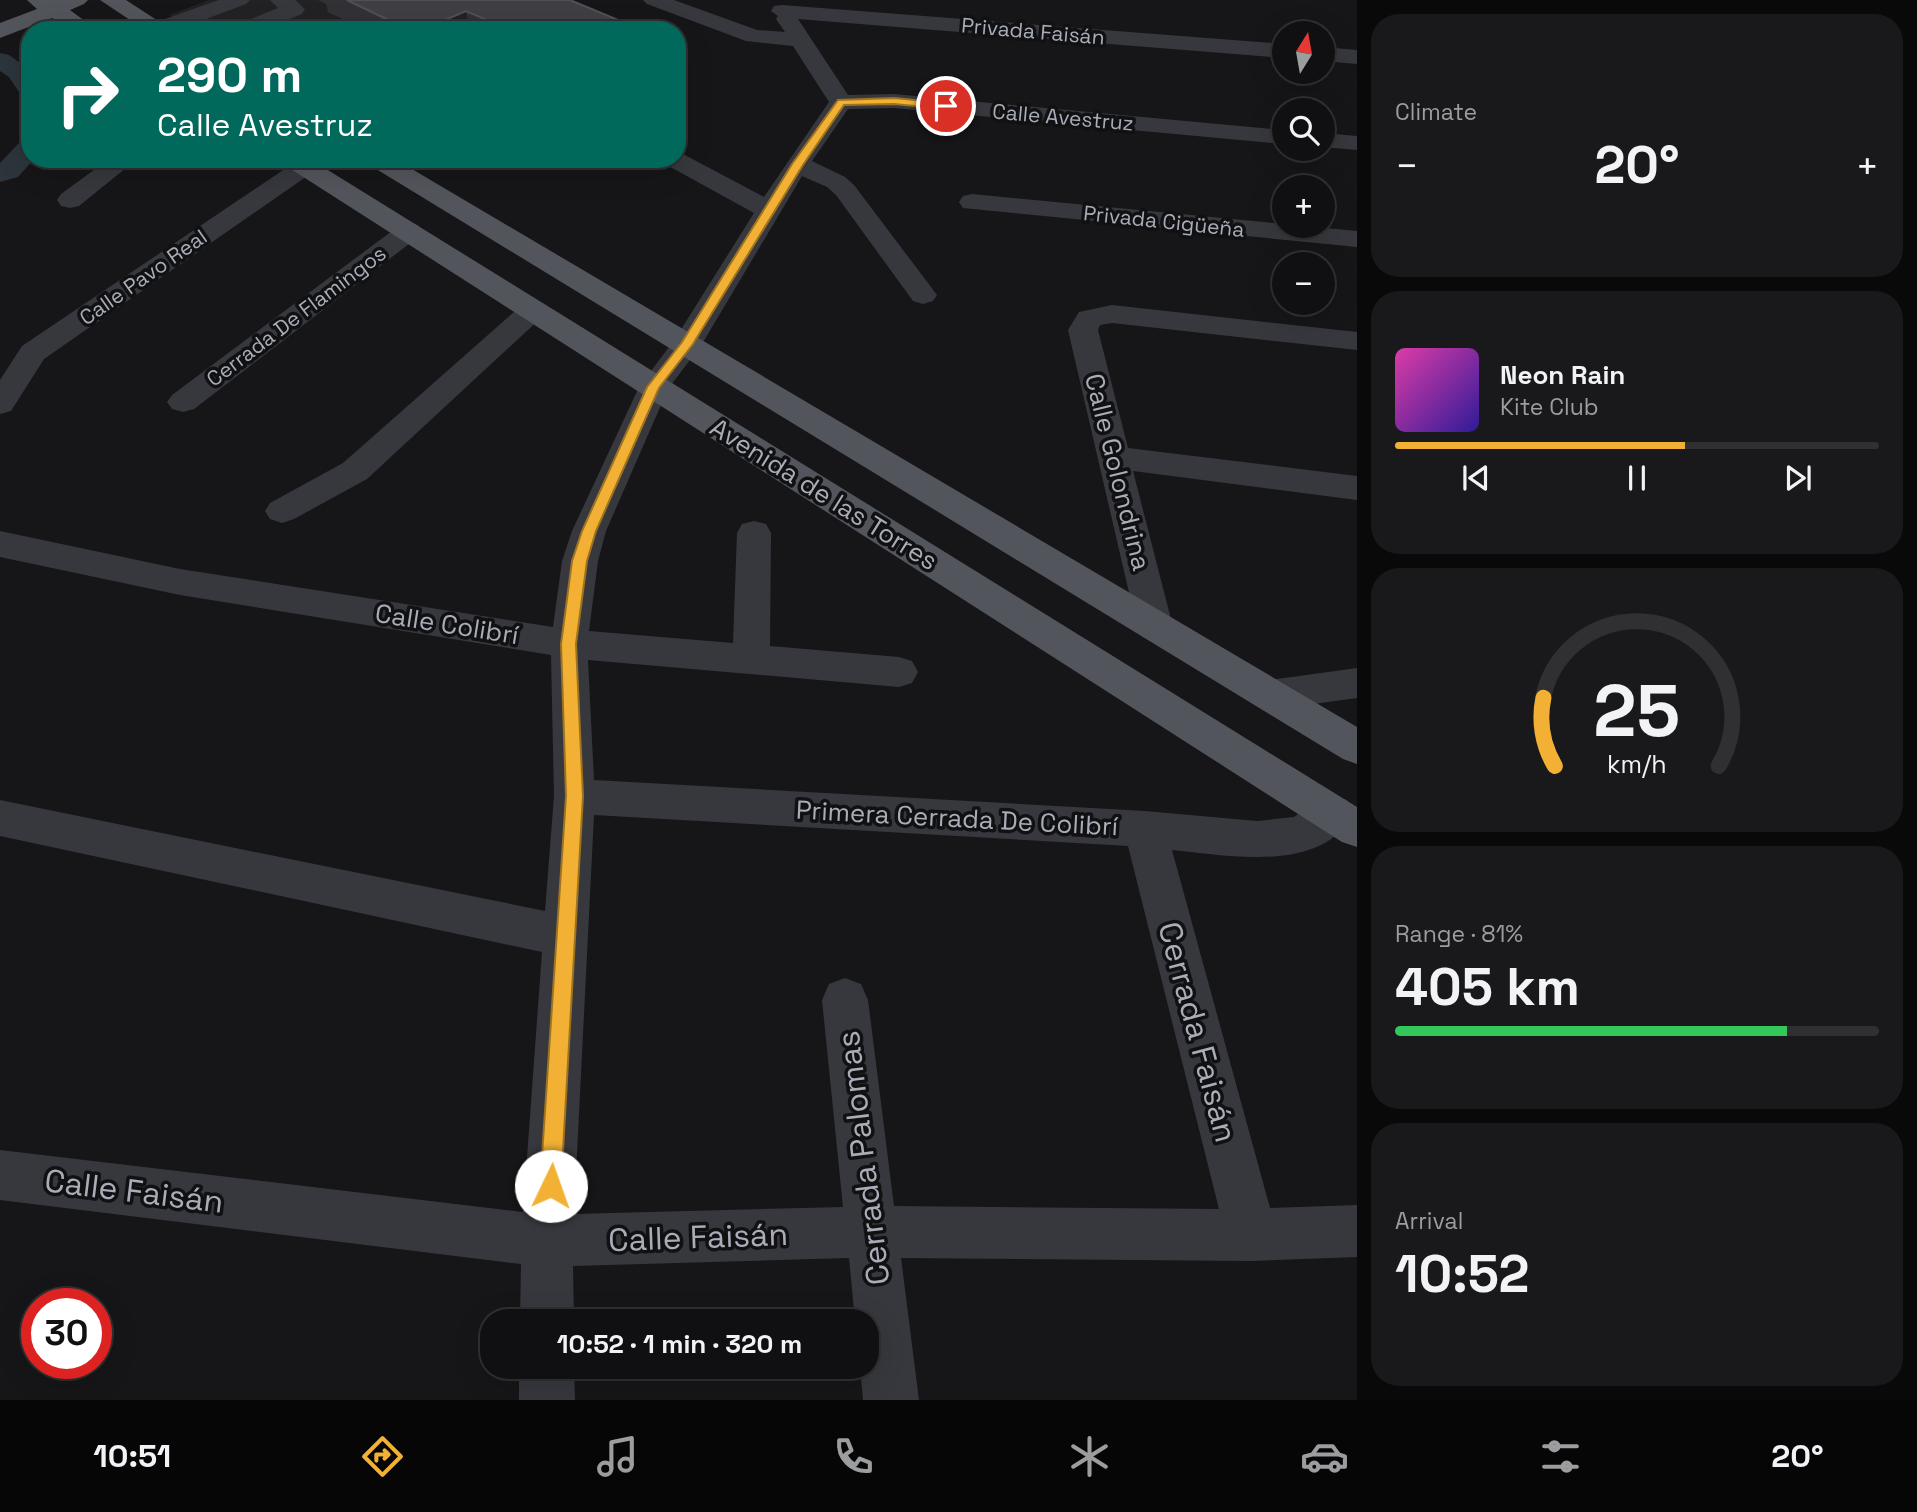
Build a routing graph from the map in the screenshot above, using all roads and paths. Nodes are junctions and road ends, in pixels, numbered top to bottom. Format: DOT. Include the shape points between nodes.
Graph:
graph roads {
  1 [pos="77,0"];
  2 [pos="111,0"];
  3 [pos="281,0"];
  4 [pos="654,0"];
  5 [pos="228,4"];
  6 [pos="46,5"];
  7 [pos="778,5"];
  8 [pos="72,21"];
  9 [pos="146,21"];
  10 [pos="182,21"];
  11 [pos="242,21"];
  12 [pos="265,21"];
  13 [pos="0,31"];
  14 [pos="801,40"];
  15 [pos="1272,50"];
  16 [pos="1335,55"];
  17 [pos="1357,57"];
  18 [pos="841,102"];
  19 [pos="1272,136"];
  20 [pos="1335,141"];
  21 [pos="1357,143"];
  22 [pos="797,164"];
  23 [pos="686,165"];
  24 [pos="113,168"];
  25 [pos="291,168"];
  26 [pos="306,168"];
  27 [pos="392,168"];
  28 [pos="70,200"];
  29 [pos="972,202"];
  30 [pos="769,210"];
  31 [pos="409,231"];
  32 [pos="1357,239"];
  33 [pos="923,295"];
  34 [pos="533,310"];
  35 [pos="1357,341"];
  36 [pos="687,344"];
  37 [pos="654,387"];
  38 [pos="183,402"];
  39 [pos="0,404"];
  40 [pos="1114,457"];
  41 [pos="1357,488"];
  42 [pos="282,511"];
  43 [pos="754,533"];
  44 [pos="0,544"];
  45 [pos="1155,627"];
  46 [pos="569,644"];
  47 [pos="751,659"];
  48 [pos="899,672"];
  49 [pos="1357,683"];
  50 [pos="1270,695"];
  51 [pos="1357,747"];
  52 [pos="574,796"];
  53 [pos="0,818"];
  54 [pos="1344,821"];
  55 [pos="1145,830"];
  56 [pos="565,936"];
  57 [pos="845,1000"];
  58 [pos="0,1175"];
  59 [pos="1357,1231"];
  60 [pos="870,1232"];
  61 [pos="1251,1236"];
  62 [pos="547,1241"];
  63 [pos="547,1309"];
  64 [pos="547,1379"];
  65 [pos="547,1400"];
  66 [pos="891,1400"];
  1 -- 6 [label="main road"];
  2 -- 9 [label="main road"];
  3 -- 12 [label="street" via="294,9"];
  4 -- 14 [label="street" via="754,36"];
  5 -- 10 [label="street"];
  5 -- 11 [label="street"];
  6 -- 8 [label="main road"];
  6 -- 13 [label="main road"];
  7 -- 14 [label="street"];
  7 -- 15 [label="street, Privada Faisán"];
  14 -- 18 [label="street"];
  16 -- 17 [label="street"];
  18 -- 19 [label="street, Calle Avestruz" via="894,101"];
  18 -- 22 [label="street"];
  20 -- 21 [label="street"];
  22 -- 30 [label="street"];
  22 -- 33 [label="street" via="845,190"];
  23 -- 30 [label="street"];
  24 -- 28 [label="street"];
  25 -- 39 [label="street, Calle Pavo Real" via="22,349"];
  26 -- 31 [label="main road, Avenida de las Torres"];
  27 -- 36 [label="main road"];
  29 -- 32 [label="street, Privada Cigüeña"];
  30 -- 36 [label="street"];
  31 -- 34 [label="main road, Avenida de las Torres"];
  31 -- 38 [label="street, Cerrada De Flamingos"];
  34 -- 37 [label="main road, Avenida de las Torres"];
  34 -- 42 [label="street" via="355,471"];
  35 -- 40 [label="street, Calle Golondrina" via="1112,314 1089,318 1083,330"];
  36 -- 37 [label="street"];
  36 -- 45 [label="main road"];
  37 -- 46 [label="street" via="589,531 580,561"];
  37 -- 54 [label="main road, Avenida de las Torres"];
  40 -- 41 [label="street"];
  40 -- 45 [label="street, Calle Golondrina"];
  43 -- 47 [label="street"];
  44 -- 46 [label="street, Calle Colibrí" via="180,582"];
  45 -- 50 [label="main road"];
  46 -- 47 [label="street, Calle Colibrí"];
  46 -- 52 [label="street"];
  47 -- 48 [label="street, Calle Colibrí"];
  49 -- 50 [label="street"];
  50 -- 51 [label="main road"];
  52 -- 55 [label="street, Primera Cerrada De Colibrí"];
  52 -- 56 [label="street"];
  53 -- 56 [label="street"];
  54 -- 55 [label="street, Primera Cerrada De Colibrí" via="1303,834 1257,840"];
  55 -- 61 [label="street, Cerrada Faisán"];
  56 -- 62 [label="street"];
  57 -- 60 [label="street, Cerrada Palomas"];
  58 -- 62 [label="street, Calle Faisán"];
  59 -- 61 [label="street, Calle Faisán"];
  60 -- 61 [label="street, Calle Faisán"];
  60 -- 62 [label="street, Calle Faisán"];
  60 -- 66 [label="street, Cerrada Palomas"];
  62 -- 63 [label="street"];
  64 -- 65 [label="street"];
}
